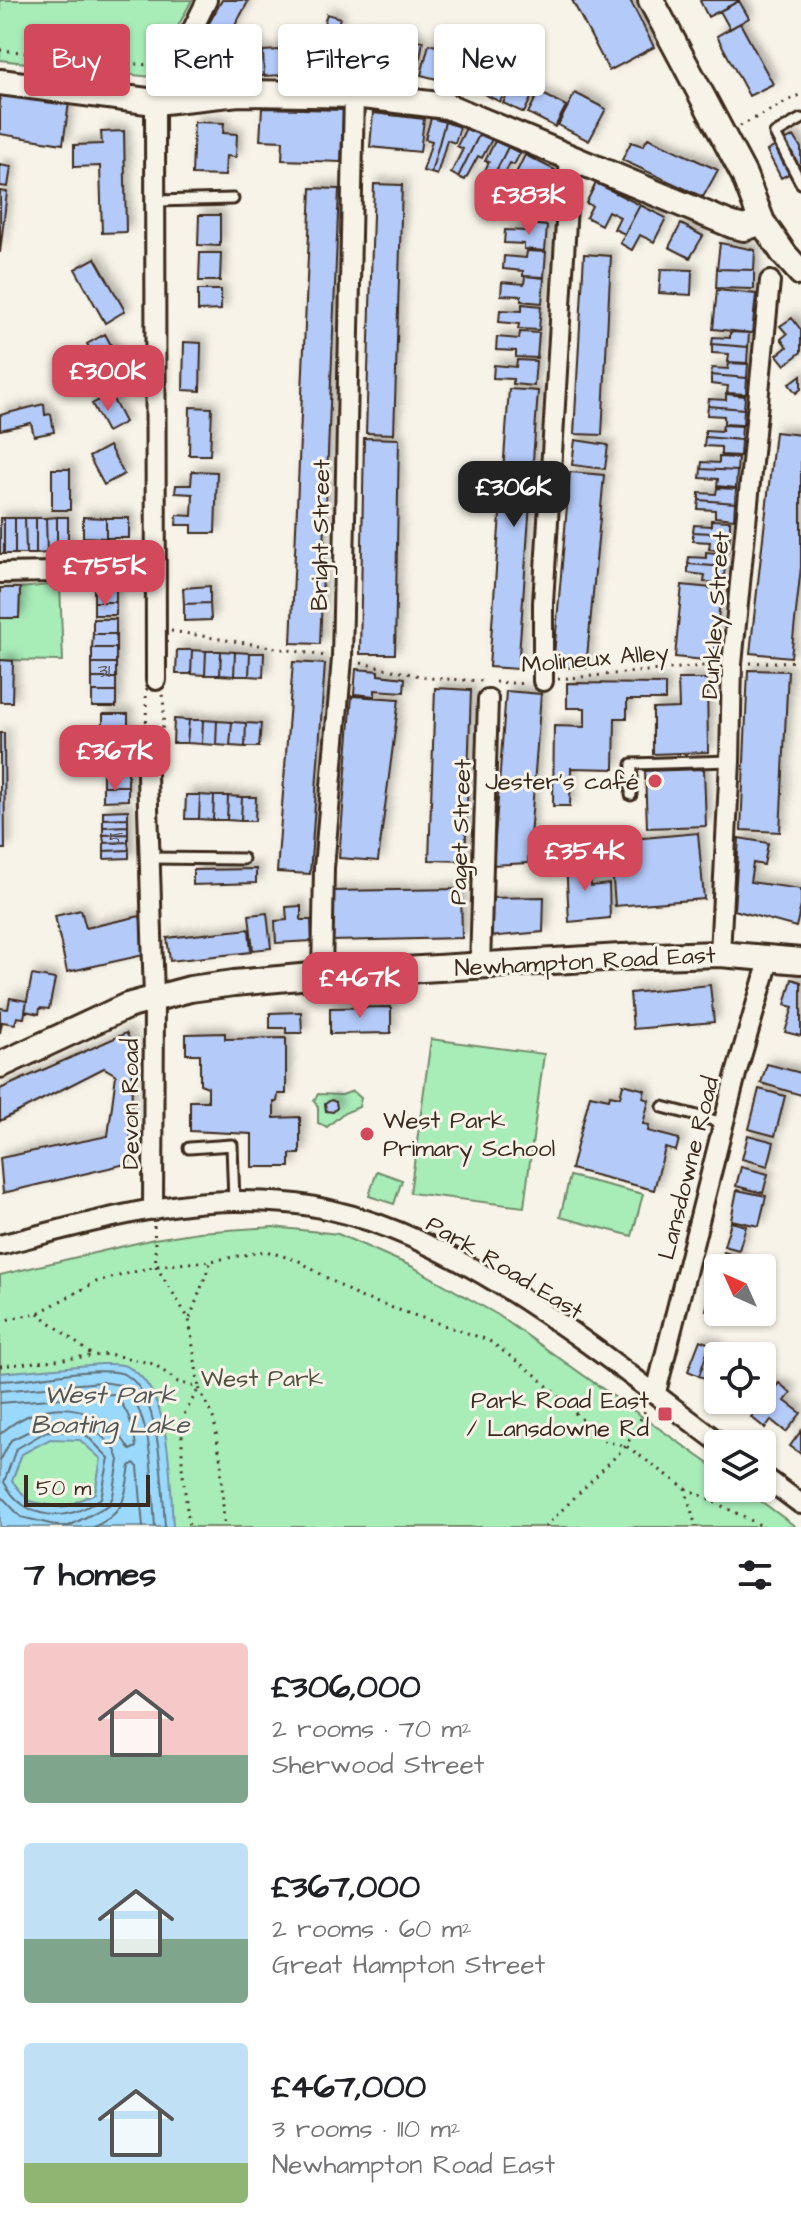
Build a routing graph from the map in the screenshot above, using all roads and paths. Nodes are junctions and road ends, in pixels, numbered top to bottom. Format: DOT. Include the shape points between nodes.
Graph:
graph roads {
  1 [pos="207,0"];
  2 [pos="651,0"];
  3 [pos="195,24"];
  4 [pos="0,50"];
  5 [pos="146,64"];
  6 [pos="0,82"];
  7 [pos="278,94"];
  8 [pos="801,94"];
  9 [pos="165,96"];
  10 [pos="354,96"];
  11 [pos="362,96"];
  12 [pos="163,101"];
  13 [pos="801,119"];
  14 [pos="724,139"];
  15 [pos="570,156"];
  16 [pos="801,183"];
  17 [pos="233,199"];
  18 [pos="156,201"];
  19 [pos="762,222"];
  20 [pos="801,253"];
  21 [pos="801,273"];
  22 [pos="770,281"];
  23 [pos="110,571"];
  24 [pos="0,573"];
  25 [pos="156,628"];
  26 [pos="342,659"];
  27 [pos="801,661"];
  28 [pos="732,664"];
  29 [pos="156,680"];
  30 [pos="543,681"];
  31 [pos="488,699"];
  32 [pos="730,761"];
  33 [pos="147,775"];
  34 [pos="631,795"];
  35 [pos="151,858"];
  36 [pos="243,859"];
  37 [pos="720,954"];
  38 [pos="770,957"];
  39 [pos="801,961"];
  40 [pos="480,966"];
  41 [pos="322,975"];
  42 [pos="154,997"];
  43 [pos="0,1065"];
  44 [pos="663,1107"];
  45 [pos="724,1123"];
  46 [pos="189,1148"];
  47 [pos="234,1201"];
  48 [pos="153,1210"];
  49 [pos="0,1245"];
  50 [pos="211,1261"];
  51 [pos="156,1266"];
  52 [pos="38,1313"];
  53 [pos="189,1319"];
  54 [pos="0,1321"];
  55 [pos="91,1354"];
  56 [pos="0,1366"];
  57 [pos="199,1388"];
  58 [pos="656,1392"];
  59 [pos="704,1430"];
  60 [pos="626,1446"];
  61 [pos="776,1485"];
  62 [pos="684,1487"];
  63 [pos="801,1504"];
  64 [pos="189,1527"];
  65 [pos="224,1527"];
  66 [pos="545,1527"];
  67 [pos="696,1527"];
  68 [pos="764,1527"];
  1 -- 3 [label="street"];
  2 -- 14 [label="street"];
  4 -- 5 [label="path"];
  6 -- 12 [label="street"];
  7 -- 12 [label="street"];
  8 -- 14 [label="path"];
  9 -- 12 [label="street"];
  10 -- 26 [label="street, Bright Street"];
  11 -- 15 [label="street" via="447,106"];
  12 -- 18 [label="street"];
  13 -- 16 [label="lane" via="775,134"];
  14 -- 19 [label="street"];
  15 -- 19 [label="street" via="732,225 744,228"];
  15 -- 30 [label="street" via="543,603"];
  17 -- 18 [label="lane"];
  18 -- 25 [label="street"];
  19 -- 20 [label="street"];
  19 -- 21 [label="street"];
  22 -- 28 [label="street, Dunkley Street"];
  23 -- 24 [label="street"];
  25 -- 26 [label="path, Molineux Alley"];
  25 -- 29 [label="street"];
  26 -- 30 [label="path, Molineux Alley" via="429,678"];
  26 -- 41 [label="street, Bright Street" via="324,868"];
  27 -- 28 [label="path, Molineux Alley"];
  28 -- 30 [label="path, Molineux Alley"];
  28 -- 32 [label="street, Dunkley Street"];
  29 -- 33 [label="path" via="146,690"];
  29 -- 33 [label="path" via="163,692 161,741"];
  31 -- 40 [label="street, Paget Street"];
  32 -- 34 [label="lane" via="632,764"];
  32 -- 37 [label="street, Dunkley Street"];
  33 -- 35 [label="street, Devon Road"];
  35 -- 36 [label="lane"];
  35 -- 42 [label="street, Devon Road"];
  37 -- 38 [label="street, Newhampton Road East"];
  37 -- 40 [label="street, Newhampton Road East"];
  38 -- 39 [label="street, Newhampton Road East"];
  38 -- 45 [label="street, Lansdowne Road"];
  40 -- 41 [label="street, Newhampton Road East"];
  41 -- 42 [label="street, Newhampton Road East"];
  42 -- 43 [label="street, Newhampton Road East"];
  42 -- 48 [label="street, Devon Road"];
  44 -- 45 [label="lane"];
  45 -- 58 [label="street, Lansdowne Road"];
  46 -- 47 [label="lane" via="232,1145"];
  47 -- 48 [label="street, Park Road East"];
  47 -- 58 [label="street, Park Road East" via="312,1206 402,1234 498,1285"];
  48 -- 49 [label="street, Park Road East"];
  48 -- 51 [label="path"];
  50 -- 51 [label="path"];
  50 -- 53 [label="path"];
  50 -- 60 [label="path" via="266,1251 299,1261 357,1296 488,1340 537,1376 604,1441"];
  51 -- 52 [label="path" via="96,1282"];
  51 -- 53 [label="path"];
  52 -- 54 [label="path"];
  52 -- 55 [label="path"];
  53 -- 57 [label="path"];
  55 -- 56 [label="path"];
  55 -- 57 [label="path" via="154,1364 178,1382"];
  57 -- 64 [label="path" via="182,1418"];
  57 -- 65 [label="path" via="214,1420"];
  58 -- 59 [label="street, Park Road East"];
  58 -- 60 [label="path"];
  60 -- 62 [label="path"];
  60 -- 66 [label="path"];
  61 -- 63 [label="street"];
  62 -- 67 [label="path"];
  62 -- 68 [label="path"];
}
